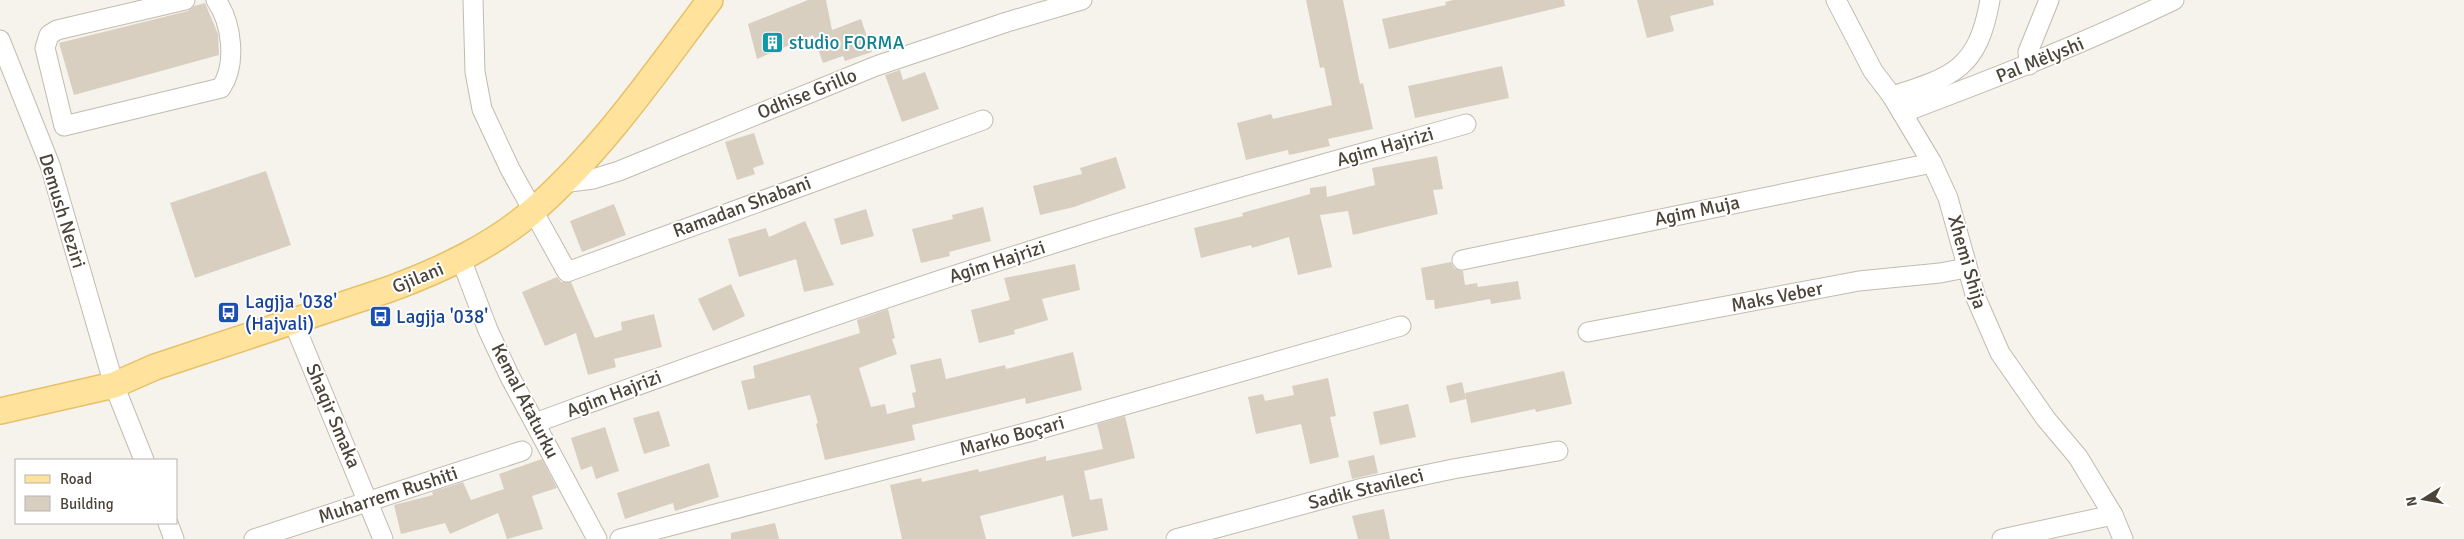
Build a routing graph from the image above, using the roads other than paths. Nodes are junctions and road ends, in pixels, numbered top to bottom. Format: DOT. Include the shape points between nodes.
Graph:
graph roads {
  1 [pos="185,0"];
  2 [pos="216,0"];
  3 [pos="473,0"];
  4 [pos="710,0"];
  5 [pos="1082,0"];
  6 [pos="1836,0"];
  7 [pos="1990,0"];
  8 [pos="2049,0"];
  9 [pos="2174,0"];
  10 [pos="0,40"];
  11 [pos="2029,65"];
  12 [pos="1892,96"];
  13 [pos="1902,113"];
  14 [pos="984,120"];
  15 [pos="1466,124"];
  16 [pos="1932,164"];
  17 [pos="562,183"];
  18 [pos="534,210"];
  19 [pos="461,259"];
  20 [pos="1462,260"];
  21 [pos="1966,268"];
  22 [pos="293,321"];
  23 [pos="1401,326"];
  24 [pos="1588,332"];
  25 [pos="114,385"];
  26 [pos="0,412"];
  27 [pos="535,423"];
  28 [pos="522,451"];
  29 [pos="1558,451"];
  30 [pos="144,459"];
  31 [pos="368,501"];
  32 [pos="2113,515"];
  33 [pos="168,524"];
  34 [pos="174,539"];
  35 [pos="254,539"];
  36 [pos="384,539"];
  37 [pos="597,539"];
  38 [pos="620,539"];
  39 [pos="1176,539"];
  40 [pos="2002,539"];
  41 [pos="2124,539"];
  1 -- 2 [label="street" via="69,27 49,35 45,48 64,126 221,88 230,71 230,49 224,16"];
  3 -- 18 [label="street" via="475,72 482,109"];
  4 -- 17 [label="main road, Gjilani" via="613,126"];
  5 -- 17 [label="street, Odhise Grillo" via="998,24 876,66 619,171"];
  6 -- 12 [label="street, Xhemi Shija" via="1873,71"];
  7 -- 12 [label="street" via="1977,47 1960,68 1937,82"];
  8 -- 11 [label="street" via="2028,52"];
  9 -- 11 [label="street, Pal Mëlyshi"];
  10 -- 25 [label="street, Demush Neziri" via="50,164"];
  11 -- 13 [label="street, Pal Mëlyshi"];
  12 -- 13 [label="street, Xhemi Shija"];
  13 -- 16 [label="street, Xhemi Shija"];
  14 -- 18 [label="street, Ramadan Shabani" via="567,272"];
  15 -- 27 [label="street, Agim Hajrizi" via="1073,237 714,356"];
  16 -- 20 [label="street, Agim Muja"];
  16 -- 21 [label="street, Xhemi Shija" via="1948,198"];
  17 -- 18 [label="main road, Gjilani"];
  18 -- 19 [label="main road, Gjilani"];
  19 -- 22 [label="main road, Gjilani" via="427,276"];
  19 -- 27 [label="street, Kemal Ataturku" via="488,330"];
  21 -- 24 [label="street, Maks Veber" via="1859,281"];
  21 -- 32 [label="street, Xhemi Shija" via="1985,324 2000,353 2046,419 2078,457"];
  22 -- 25 [label="main road, Gjilani" via="155,367"];
  22 -- 31 [label="street, Shaqir Smaka"];
  23 -- 38 [label="street, Marko Boçari" via="1040,429"];
  25 -- 26 [label="main road, Gjilani"];
  25 -- 30 [label="street"];
  27 -- 37 [label="street, Kemal Ataturku"];
  28 -- 31 [label="street, Muharrem Rushiti"];
  29 -- 39 [label="street, Sadik Stavileci" via="1363,488"];
  31 -- 35 [label="street, Muharrem Rushiti"];
  31 -- 36 [label="street, Shaqir Smaka"];
  32 -- 40 [label="street"];
  32 -- 41 [label="street, Xhemi Shija"];
  33 -- 34 [label="street"];
}
